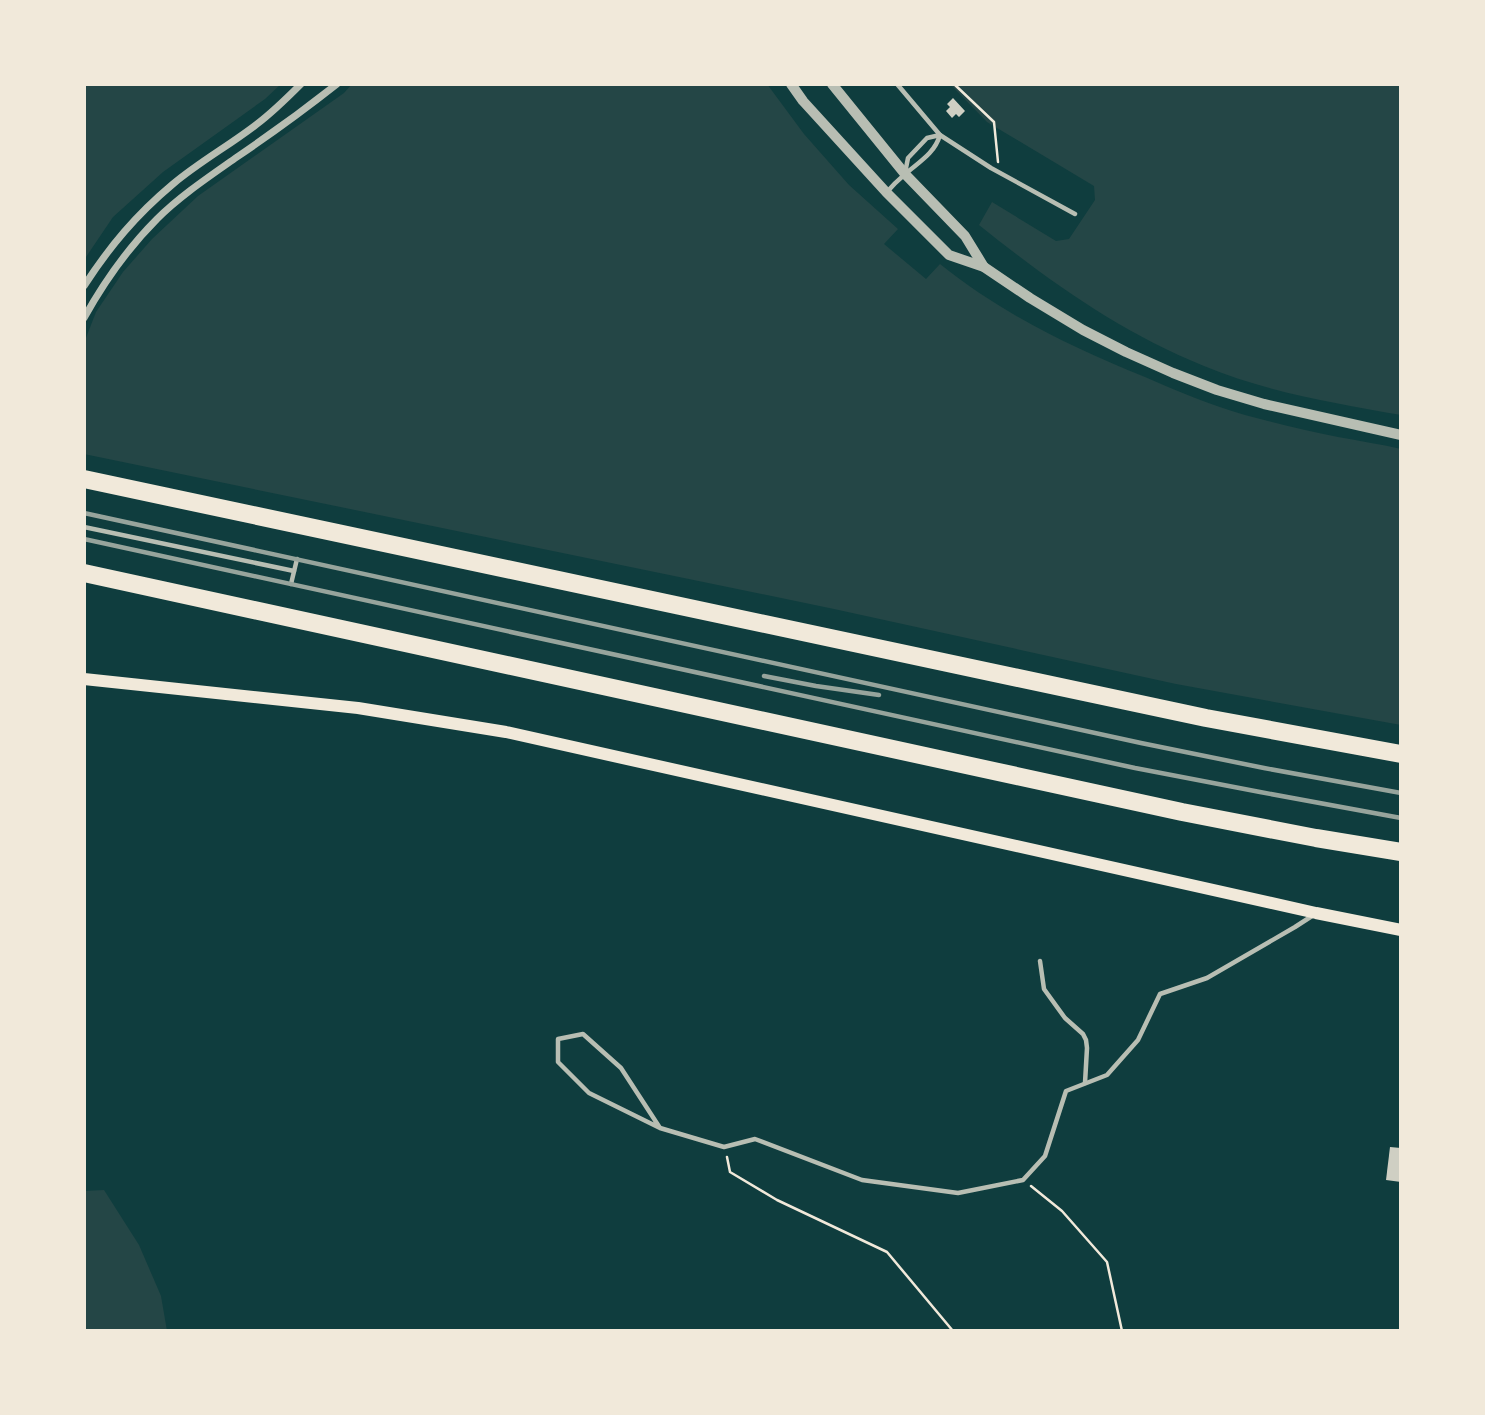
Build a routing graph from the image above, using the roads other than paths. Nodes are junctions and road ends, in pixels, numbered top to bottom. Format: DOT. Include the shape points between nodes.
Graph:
graph roads {
  1 [pos="301,84"];
  2 [pos="337,84"];
  3 [pos="791,84"];
  4 [pos="832,84"];
  5 [pos="897,84"];
  6 [pos="940,135"];
  7 [pos="905,174"];
  8 [pos="886,192"];
  9 [pos="1075,214"];
  10 [pos="984,267"];
  11 [pos="84,286"];
  12 [pos="84,318"];
  13 [pos="1401,435"];
  14 [pos="84,479"];
  15 [pos="84,527"];
  16 [pos="297,559"];
  17 [pos="294,570"];
  18 [pos="84,573"];
  19 [pos="291,584"];
  20 [pos="84,679"];
  21 [pos="1401,754"];
  22 [pos="1401,852"];
  23 [pos="1316,914"];
  24 [pos="1401,930"];
  25 [pos="1040,961"];
  26 [pos="1085,1083"];
  27 [pos="660,1128"];
  1 -- 11 [label="street" via="258,124 140,213"];
  2 -- 12 [label="street" via="158,218 122,258"];
  3 -- 8 [label="street"];
  4 -- 7 [label="street"];
  5 -- 6 [label="lane"];
  6 -- 7 [label="lane" via="937,145"];
  6 -- 7 [label="lane" via="927,138 908,158"];
  6 -- 9 [label="lane"];
  7 -- 8 [label="lane"];
  7 -- 10 [label="street" via="965,236"];
  8 -- 10 [label="street" via="949,255"];
  10 -- 13 [label="street" via="1083,330 1173,373 1278,408"];
  14 -- 21 [label="highway" via="1218,721"];
  15 -- 17 [label="lane"];
  16 -- 17 [label="lane"];
  17 -- 19 [label="lane"];
  18 -- 22 [label="highway" via="1168,809"];
  20 -- 23 [label="main road" via="358,708 506,732"];
  23 -- 24 [label="main road"];
  23 -- 26 [label="lane" via="1207,978 1160,994 1138,1040 1107,1075"];
  25 -- 26 [label="lane" via="1044,989 1086,1040"];
  26 -- 27 [label="lane" via="1066,1090 1045,1156 1023,1180 958,1193 862,1180 755,1139 724,1147"];
  27 -- 27 [label="lane" via="621,1068 583,1034 558,1039 558,1062 589,1093"];
}
